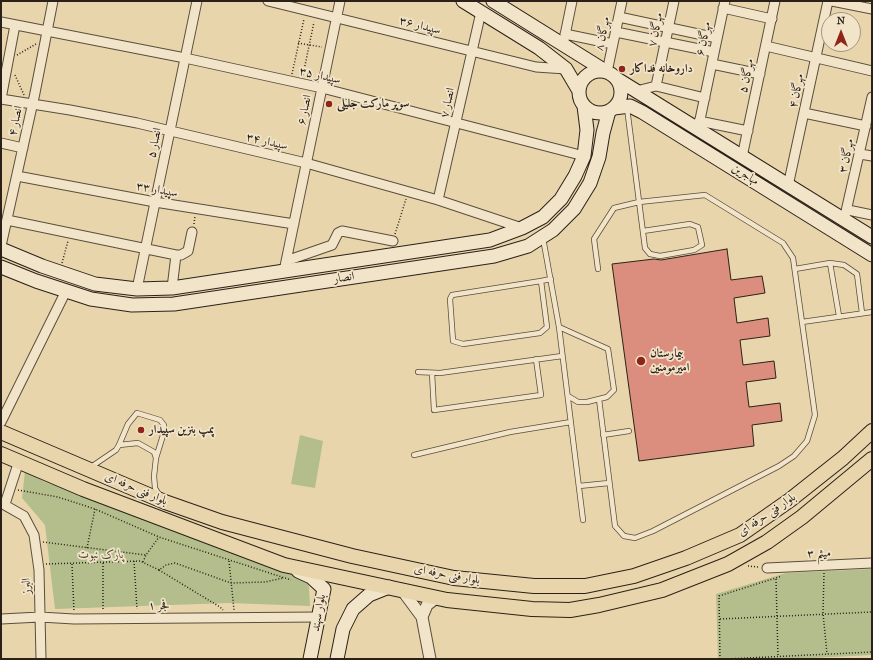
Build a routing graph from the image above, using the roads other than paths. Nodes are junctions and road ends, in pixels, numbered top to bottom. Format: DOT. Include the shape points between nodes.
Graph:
graph roads {
  1 [pos="53,1"];
  2 [pos="197,1"];
  3 [pos="268,1"];
  4 [pos="340,1"];
  5 [pos="463,1"];
  6 [pos="493,1"];
  7 [pos="572,1"];
  8 [pos="674,1"];
  9 [pos="775,1"];
  10 [pos="828,1"];
  11 [pos="832,1"];
  12 [pos="620,2"];
  13 [pos="508,5"];
  14 [pos="724,5"];
  15 [pos="872,9"];
  16 [pos="481,12"];
  17 [pos="337,17"];
  18 [pos="619,17"];
  19 [pos="772,19"];
  20 [pos="1,22"];
  21 [pos="15,25"];
  22 [pos="669,28"];
  23 [pos="616,32"];
  24 [pos="47,34"];
  25 [pos="717,38"];
  26 [pos="564,40"];
  27 [pos="666,42"];
  28 [pos="613,44"];
  29 [pos="766,46"];
  30 [pos="472,52"];
  31 [pos="714,52"];
  32 [pos="816,57"];
  33 [pos="185,58"];
  34 [pos="712,64"];
  35 [pos="566,69"];
  36 [pos="872,71"];
  37 [pos="760,74"];
  38 [pos="612,76"];
  39 [pos="656,86"];
  40 [pos="322,88"];
  41 [pos="579,91"];
  42 [pos="636,91"];
  43 [pos="872,97"];
  44 [pos="705,98"];
  45 [pos="1,99"];
  46 [pos="30,103"];
  47 [pos="584,106"];
  48 [pos="627,106"];
  49 [pos="612,109"];
  50 [pos="804,113"];
  51 [pos="455,123"];
  52 [pos="699,125"];
  53 [pos="866,126"];
  54 [pos="170,131"];
  55 [pos="748,132"];
  56 [pos="1,143"];
  57 [pos="22,148"];
  58 [pos="860,154"];
  59 [pos="584,156"];
  60 [pos="872,156"];
  61 [pos="742,157"];
  62 [pos="306,163"];
  63 [pos="17,176"];
  64 [pos="788,186"];
  65 [pos="780,197"];
  66 [pos="438,200"];
  67 [pos="155,202"];
  68 [pos="639,202"];
  69 [pos="846,215"];
  70 [pos="872,215"];
  71 [pos="7,220"];
  72 [pos="294,224"];
  73 [pos="522,228"];
  74 [pos="643,231"];
  75 [pos="192,232"];
  76 [pos="837,232"];
  77 [pos="543,237"];
  78 [pos="872,237"];
  79 [pos="393,241"];
  80 [pos="1,248"];
  81 [pos="144,250"];
  82 [pos="422,250"];
  83 [pos="176,255"];
  84 [pos="872,255"];
  85 [pos="830,263"];
  86 [pos="285,266"];
  87 [pos="424,266"];
  88 [pos="1,267"];
  89 [pos="598,269"];
  90 [pos="795,269"];
  91 [pos="551,279"];
  92 [pos="541,281"];
  93 [pos="172,288"];
  94 [pos="282,288"];
  95 [pos="137,289"];
  96 [pos="66,291"];
  97 [pos="872,312"];
  98 [pos="862,313"];
  99 [pos="839,316"];
  100 [pos="802,322"];
  101 [pos="559,327"];
  102 [pos="562,356"];
  103 [pos="536,359"];
  104 [pos="418,372"];
  105 [pos="432,373"];
  106 [pos="568,396"];
  107 [pos="599,399"];
  108 [pos="1,422"];
  109 [pos="571,422"];
  110 [pos="872,431"];
  111 [pos="1,432"];
  112 [pos="629,432"];
  113 [pos="603,434"];
  114 [pos="119,445"];
  115 [pos="1,454"];
  116 [pos="414,454"];
  117 [pos="156,458"];
  118 [pos="872,459"];
  119 [pos="19,461"];
  120 [pos="83,467"];
  121 [pos="609,483"];
  122 [pos="579,486"];
  123 [pos="165,502"];
  124 [pos="3,504"];
  125 [pos="583,520"];
  126 [pos="872,563"];
  127 [pos="767,568"];
  128 [pos="284,571"];
  129 [pos="396,588"];
  130 [pos="447,600"];
  131 [pos="40,617"];
  132 [pos="318,617"];
  133 [pos="422,617"];
  134 [pos="1,619"];
  135 [pos="41,659"];
  136 [pos="310,659"];
  137 [pos="337,659"];
  138 [pos="430,659"];
  1 -- 24 [label="street, انصار ۴"];
  2 -- 33 [label="street, انصار ۵"];
  3 -- 17 [label="street, سپیدار ۳۶"];
  4 -- 17 [label="street, انصار ۶"];
  5 -- 16 [label="main road"];
  6 -- 13 [label="main road, مهاجرین"];
  7 -- 26 [label="street"];
  8 -- 22 [label="street, مهرگان ۷"];
  9 -- 19 [label="street, مهرگان ۵"];
  10 -- 32 [label="street, مهرگان ۴"];
  11 -- 15 [label="street"];
  12 -- 18 [label="street, مهرگان ۸"];
  13 -- 26 [label="main road, مهاجرین"];
  14 -- 19 [label="street"];
  14 -- 25 [label="street, مهرگان ۶"];
  16 -- 30 [label="street, انصار ۷"];
  16 -- 35 [label="main road" via="539,48"];
  17 -- 30 [label="street, سپیدار ۳۶"];
  17 -- 40 [label="street, انصار ۶"];
  18 -- 22 [label="street"];
  18 -- 23 [label="street, مهرگان ۸"];
  19 -- 29 [label="street, مهرگان ۵"];
  20 -- 21 [label="street, سپیدار ۳۵"];
  21 -- 24 [label="street, سپیدار ۳۵"];
  21 -- 45 [label="street"];
  22 -- 25 [label="street"];
  22 -- 27 [label="street, مهرگان ۷"];
  23 -- 27 [label="street"];
  23 -- 28 [label="street, مهرگان ۸"];
  24 -- 33 [label="street, سپیدار ۳۵"];
  24 -- 46 [label="street, انصار ۴"];
  25 -- 31 [label="street, مهرگان ۶"];
  26 -- 28 [label="street"];
  26 -- 38 [label="main road, مهاجرین"];
  27 -- 31 [label="street"];
  27 -- 39 [label="street, مهرگان ۷"];
  28 -- 38 [label="street, مهرگان ۸"];
  29 -- 32 [label="street"];
  29 -- 37 [label="street, مهرگان ۵"];
  30 -- 35 [label="street, سپیدار ۳۶" via="536,67"];
  30 -- 51 [label="street, انصار ۷"];
  31 -- 34 [label="street, مهرگان ۶"];
  32 -- 36 [label="street"];
  32 -- 50 [label="street, مهرگان ۴"];
  33 -- 40 [label="street, سپیدار ۳۵"];
  33 -- 54 [label="street, انصار ۵"];
  34 -- 37 [label="street"];
  34 -- 44 [label="street, مهرگان ۶"];
  35 -- 41 [label="main road"];
  37 -- 55 [label="street, مهرگان ۵"];
  38 -- 41 [label="main road" via="601,71 590,73 582,80"];
  38 -- 42 [label="main road, مهاجرین"];
  38 -- 49 [label="main road" via="621,91"];
  39 -- 42 [label="street"];
  39 -- 44 [label="street"];
  40 -- 51 [label="street, سپیدار ۳۵"];
  40 -- 62 [label="street, انصار ۶"];
  41 -- 47 [label="main road"];
  42 -- 52 [label="main road, مهاجرین"];
  43 -- 53 [label="street, مهرگان ۳"];
  44 -- 52 [label="street, مهرگان ۶"];
  45 -- 46 [label="street, سپیدار ۳۴"];
  46 -- 54 [label="street, سپیدار ۳۴"];
  46 -- 57 [label="street, انصار ۴"];
  47 -- 49 [label="main road" via="593,112"];
  47 -- 59 [label="main road, انصار" via="587,130"];
  48 -- 49 [label="main road"];
  48 -- 65 [label="main road, مهاجرین" via="642,112"];
  48 -- 68 [label="lane"];
  49 -- 77 [label="main road, انصار" via="590,182 574,209"];
  50 -- 53 [label="street"];
  50 -- 64 [label="street, مهرگان ۴"];
  51 -- 59 [label="street, سپیدار ۳۵"];
  51 -- 66 [label="street, انصار ۷"];
  52 -- 55 [label="street"];
  52 -- 61 [label="main road, مهاجرین"];
  53 -- 58 [label="street, مهرگان ۳"];
  54 -- 62 [label="street, سپیدار ۳۴"];
  54 -- 67 [label="street, انصار ۵"];
  55 -- 61 [label="street, مهرگان ۵"];
  56 -- 57 [label="street"];
  57 -- 63 [label="street, انصار ۴"];
  58 -- 60 [label="street"];
  58 -- 69 [label="street, مهرگان ۳"];
  59 -- 73 [label="main road, انصار" via="561,199 543,217"];
  61 -- 64 [label="main road, مهاجرین"];
  62 -- 66 [label="street, سپیدار ۳۴"];
  62 -- 72 [label="street, انصار ۶"];
  63 -- 67 [label="street, سپیدار ۳۳"];
  63 -- 71 [label="street, انصار ۴"];
  64 -- 65 [label="main road"];
  64 -- 69 [label="main road, مهاجرین"];
  65 -- 76 [label="main road, مهاجرین"];
  66 -- 73 [label="street, سپیدار ۳۴"];
  67 -- 72 [label="street, سپیدار ۳۳"];
  67 -- 81 [label="street, انصار ۵"];
  68 -- 74 [label="lane"];
  68 -- 89 [label="lane" via="614,208 594,240"];
  68 -- 90 [label="lane" via="705,195 783,243 793,258"];
  69 -- 70 [label="street"];
  69 -- 76 [label="main road"];
  69 -- 78 [label="main road, مهاجرین"];
  71 -- 80 [label="street, انصار ۴"];
  71 -- 81 [label="street"];
  72 -- 86 [label="street, انصار ۶"];
  73 -- 82 [label="main road, انصار" via="490,240"];
  74 -- 74 [label="lane" via="645,248 650,254 660,256 694,250 702,245 698,227 690,224"];
  75 -- 83 [label="street" via="188,251"];
  76 -- 84 [label="main road, مهاجرین"];
  77 -- 87 [label="main road, انصار" via="528,246 494,256"];
  77 -- 91 [label="lane"];
  79 -- 86 [label="street" via="342,231 338,233 332,245"];
  80 -- 95 [label="main road, انصار" via="95,284"];
  81 -- 83 [label="street"];
  81 -- 95 [label="street, انصار ۵"];
  82 -- 86 [label="main road, انصار"];
  82 -- 87 [label="main road"];
  83 -- 93 [label="street"];
  85 -- 90 [label="lane"];
  85 -- 98 [label="lane" via="844,264 857,274"];
  85 -- 99 [label="lane"];
  86 -- 93 [label="main road, انصار"];
  86 -- 94 [label="main road"];
  87 -- 94 [label="main road, انصار"];
  88 -- 96 [label="main road, انصار"];
  90 -- 100 [label="lane"];
  91 -- 92 [label="lane"];
  91 -- 101 [label="lane"];
  92 -- 92 [label="lane" via="452,295 450,299 453,341 462,344 540,333 547,327"];
  93 -- 95 [label="main road, انصار"];
  94 -- 96 [label="main road, انصار" via="174,304 139,305 91,299"];
  96 -- 108 [label="street"];
  97 -- 98 [label="lane"];
  98 -- 99 [label="lane"];
  99 -- 100 [label="lane"];
  100 -- 121 [label="lane" via="815,415 807,441 794,456 653,531 635,538 624,536 615,526"];
  101 -- 102 [label="lane"];
  101 -- 107 [label="lane" via="608,349 614,390 607,397"];
  102 -- 103 [label="lane"];
  102 -- 106 [label="lane"];
  103 -- 105 [label="lane"];
  103 -- 105 [label="lane" via="541,396 434,410"];
  104 -- 105 [label="lane"];
  106 -- 107 [label="lane" via="578,402"];
  106 -- 109 [label="lane"];
  107 -- 113 [label="lane"];
  109 -- 116 [label="lane" via="510,432"];
  109 -- 122 [label="lane"];
  110 -- 123 [label="main road, بلوار فنی حرفه ای" via="790,500 740,535 634,576 585,586 534,586 454,578 352,556 222,522"];
  111 -- 120 [label="main road, بلوار فنی حرفه ای"];
  112 -- 113 [label="lane"];
  113 -- 121 [label="lane"];
  114 -- 117 [label="lane" via="138,443 154,452"];
  114 -- 117 [label="lane" via="131,419 137,413 160,420 164,425"];
  114 -- 120 [label="lane" via="93,466"];
  115 -- 119 [label="main road, بلوار فنی حرفه ای"];
  117 -- 123 [label="lane" via="155,488"];
  118 -- 130 [label="main road, بلوار فنی حرفه ای" via="802,517 767,542 722,566 662,590 570,610 532,609"];
  119 -- 124 [label="street"];
  119 -- 128 [label="main road, بلوار فنی حرفه ای"];
  120 -- 123 [label="main road, بلوار فنی حرفه ای"];
  121 -- 122 [label="lane"];
  122 -- 125 [label="lane"];
  124 -- 131 [label="street, البرز" via="24,516 34,535"];
  126 -- 127 [label="street, میثم ۳"];
  128 -- 129 [label="main road, بلوار فنی حرفه ای"];
  128 -- 132 [label="main road, بلوار سهند" via="312,577 324,589"];
  129 -- 130 [label="main road, بلوار فنی حرفه ای"];
  129 -- 133 [label="street"];
  129 -- 137 [label="main road" via="369,595 354,609 344,629"];
  130 -- 133 [label="street" via="436,598 426,605"];
  131 -- 132 [label="street, فجر ۱"];
  131 -- 134 [label="street, فجر ۱"];
  131 -- 135 [label="street, البرز"];
  132 -- 136 [label="main road, بلوار سهند"];
  133 -- 138 [label="street"];
}
